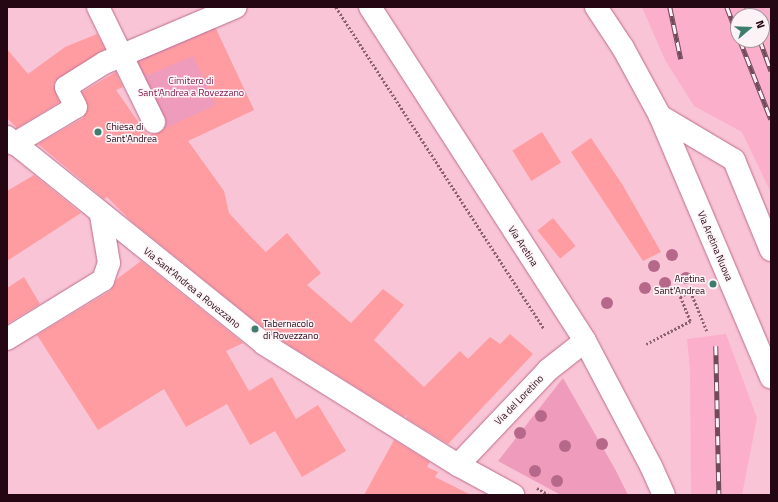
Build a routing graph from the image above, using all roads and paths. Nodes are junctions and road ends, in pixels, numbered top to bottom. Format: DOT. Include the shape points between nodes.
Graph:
graph roads {
  1 [pos="98,7"];
  2 [pos="236,7"];
  3 [pos="336,7"];
  4 [pos="370,7"];
  5 [pos="596,7"];
  6 [pos="121,55"];
  7 [pos="660,116"];
  8 [pos="154,122"];
  9 [pos="11,141"];
  10 [pos="101,215"];
  11 [pos="771,250"];
  12 [pos="544,329"];
  13 [pos="707,331"];
  14 [pos="7,339"];
  15 [pos="585,341"];
  16 [pos="646,344"];
  17 [pos="771,377"];
  18 [pos="458,465"];
  19 [pos="663,494"];
  20 [pos="513,495"];
  1 -- 6 [label="street"];
  2 -- 6 [label="street"];
  3 -- 12 [label="path"];
  4 -- 15 [label="street, Via Aretina"];
  5 -- 7 [label="street, Via Aretina Nuova" via="623,48"];
  6 -- 8 [label="street"];
  6 -- 9 [label="street" via="66,87 76,107"];
  7 -- 11 [label="street" via="734,160"];
  7 -- 17 [label="street, Via Aretina Nuova"];
  9 -- 10 [label="street, Via Sant'Andrea a Rovezzano"];
  10 -- 14 [label="street" via="109,263 103,280"];
  10 -- 18 [label="street, Via Sant'Andrea a Rovezzano" via="264,344"];
  13 -- 16 [label="path" via="691,292 680,296 690,321"];
  15 -- 18 [label="street, Via del Loretino" via="548,370"];
  15 -- 19 [label="street, Via Aretina"];
  18 -- 20 [label="street, Via Sant'Andrea a Rovezzano"];
}
